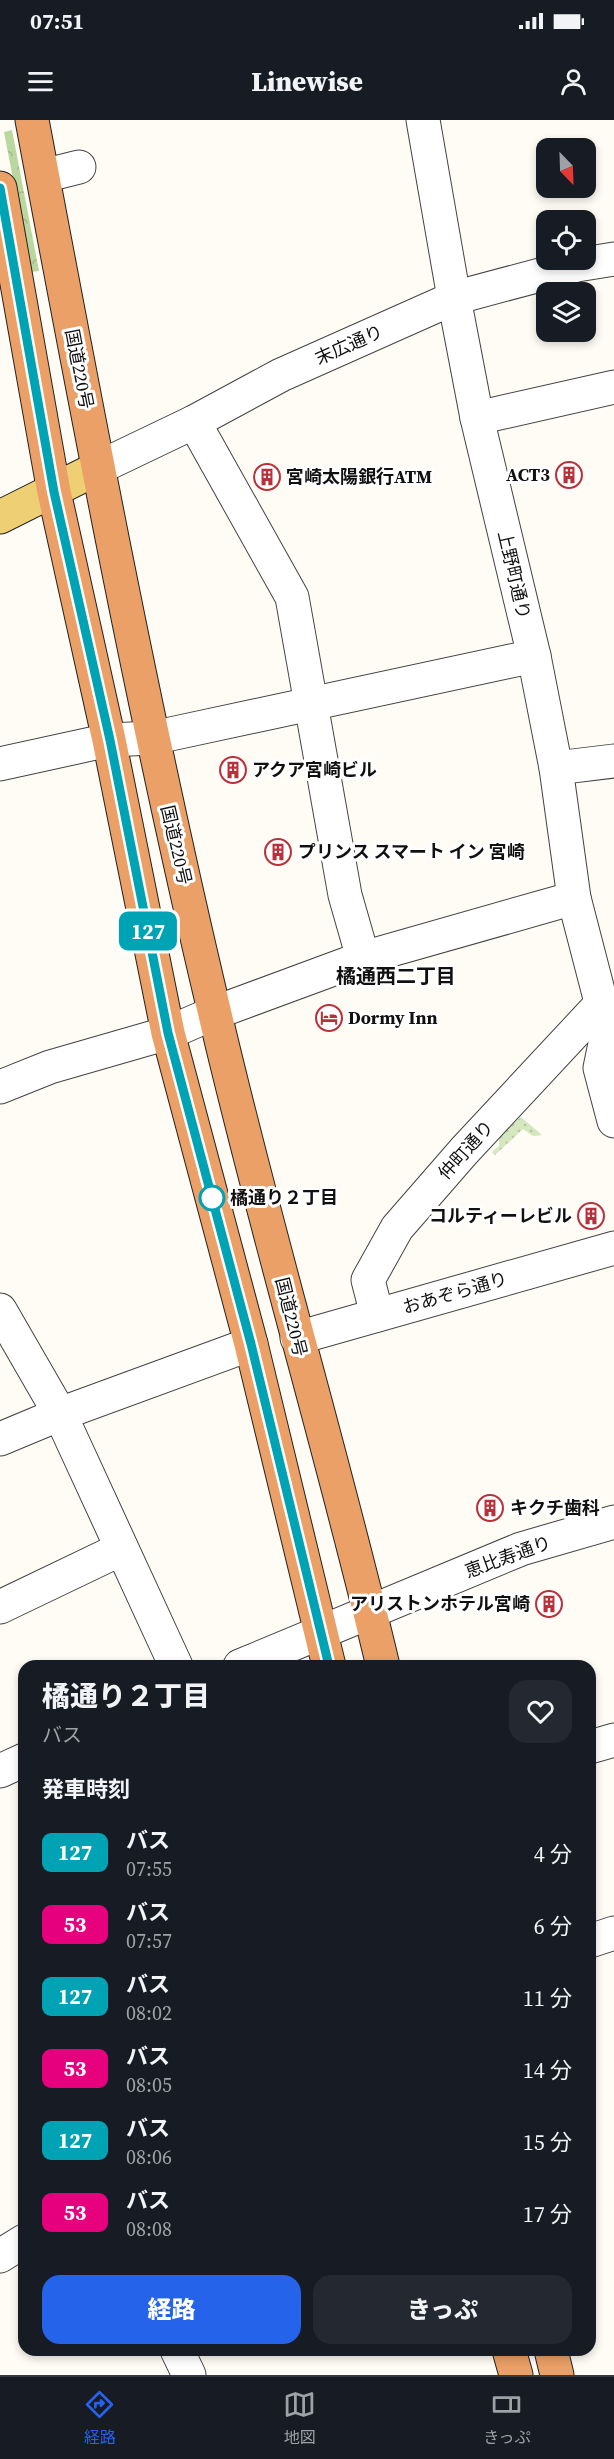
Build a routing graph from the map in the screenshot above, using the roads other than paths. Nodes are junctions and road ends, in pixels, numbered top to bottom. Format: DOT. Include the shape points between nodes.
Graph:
graph roads {
  1 [pos="32,120"];
  2 [pos="423,120"];
  3 [pos="79,167"];
  4 [pos="43,176"];
  5 [pos="0,188"];
  6 [pos="5,237"];
  7 [pos="614,259"];
  8 [pos="454,298"];
  9 [pos="614,387"];
  10 [pos="477,418"];
  11 [pos="194,422"];
  12 [pos="98,468"];
  13 [pos="54,492"];
  14 [pos="0,517"];
  15 [pos="534,656"];
  16 [pos="310,704"];
  17 [pos="152,738"];
  18 [pos="110,740"];
  19 [pos="614,761"];
  20 [pos="0,764"];
  21 [pos="556,768"];
  22 [pos="574,898"];
  23 [pos="363,958"];
  24 [pos="214,1013"];
  25 [pos="608,1022"];
  26 [pos="168,1033"];
  27 [pos="0,1087"];
  28 [pos="614,1121"];
  29 [pos="614,1248"];
  30 [pos="0,1310"];
  31 [pos="377,1315"];
  32 [pos="297,1338"];
  33 [pos="251,1344"];
  34 [pos="60,1414"];
  35 [pos="0,1439"];
  36 [pos="614,1522"];
  37 [pos="121,1549"];
  38 [pos="0,1607"];
  39 [pos="370,1613"];
  40 [pos="320,1633"];
  41 [pos="173,1660"];
  42 [pos="255,1660"];
  43 [pos="327,1660"];
  44 [pos="382,1660"];
  45 [pos="614,1740"];
  46 [pos="596,1745"];
  47 [pos="18,1763"];
  48 [pos="0,1771"];
  49 [pos="614,1933"];
  50 [pos="596,1939"];
  51 [pos="18,2245"];
  52 [pos="0,2256"];
  53 [pos="180,2356"];
  54 [pos="511,2356"];
  55 [pos="552,2356"];
  56 [pos="189,2375"];
  57 [pos="516,2375"];
  58 [pos="557,2375"];
  1 -- 4 [label="highway, 国道220号"];
  2 -- 8 [label="street, 上野町通り"];
  3 -- 4 [label="street"];
  4 -- 12 [label="highway, 国道220号"];
  5 -- 6 [label="highway"];
  6 -- 13 [label="highway"];
  7 -- 8 [label="street, 末広通り" via="577,264"];
  8 -- 10 [label="street, 上野町通り"];
  8 -- 11 [label="street, 末広通り" via="281,375"];
  9 -- 10 [label="street"];
  10 -- 15 [label="street, 上野町通り"];
  11 -- 12 [label="street, 末広通り"];
  11 -- 16 [label="street" via="292,597"];
  12 -- 13 [label="main road"];
  12 -- 17 [label="highway, 国道220号"];
  13 -- 14 [label="main road"];
  13 -- 18 [label="highway"];
  15 -- 16 [label="street"];
  15 -- 21 [label="street, 上野町通り"];
  16 -- 17 [label="street"];
  16 -- 23 [label="street" via="345,895"];
  17 -- 18 [label="street"];
  17 -- 24 [label="highway, 国道220号"];
  18 -- 20 [label="street"];
  18 -- 26 [label="highway"];
  19 -- 21 [label="street"];
  21 -- 22 [label="street, 上野町通り"];
  22 -- 23 [label="street"];
  22 -- 25 [label="street, 上野町通り"];
  23 -- 24 [label="street"];
  24 -- 26 [label="street"];
  24 -- 32 [label="highway, 国道220号"];
  25 -- 28 [label="street, 上野町通り" via="600,1068"];
  25 -- 31 [label="street, 仲町通り" via="464,1151 397,1228 368,1280"];
  26 -- 27 [label="street" via="50,1067"];
  26 -- 33 [label="highway"];
  29 -- 31 [label="street, おあぞら通り"];
  30 -- 34 [label="street"];
  31 -- 32 [label="street, おあぞら通り"];
  32 -- 39 [label="highway, 国道220号"];
  33 -- 34 [label="street"];
  33 -- 40 [label="highway"];
  34 -- 35 [label="street"];
  34 -- 37 [label="street"];
  36 -- 39 [label="street, 恵比寿通り" via="521,1549"];
  37 -- 38 [label="street"];
  37 -- 41 [label="street"];
  39 -- 40 [label="street, 恵比寿通り"];
  39 -- 44 [label="highway, 国道220号"];
  40 -- 42 [label="street, 恵比寿通り"];
  40 -- 43 [label="highway"];
  45 -- 46 [label="street"];
  47 -- 48 [label="street"];
  49 -- 50 [label="street"];
  51 -- 52 [label="street"];
  53 -- 56 [label="street"];
  54 -- 57 [label="highway"];
  55 -- 58 [label="highway"];
}
